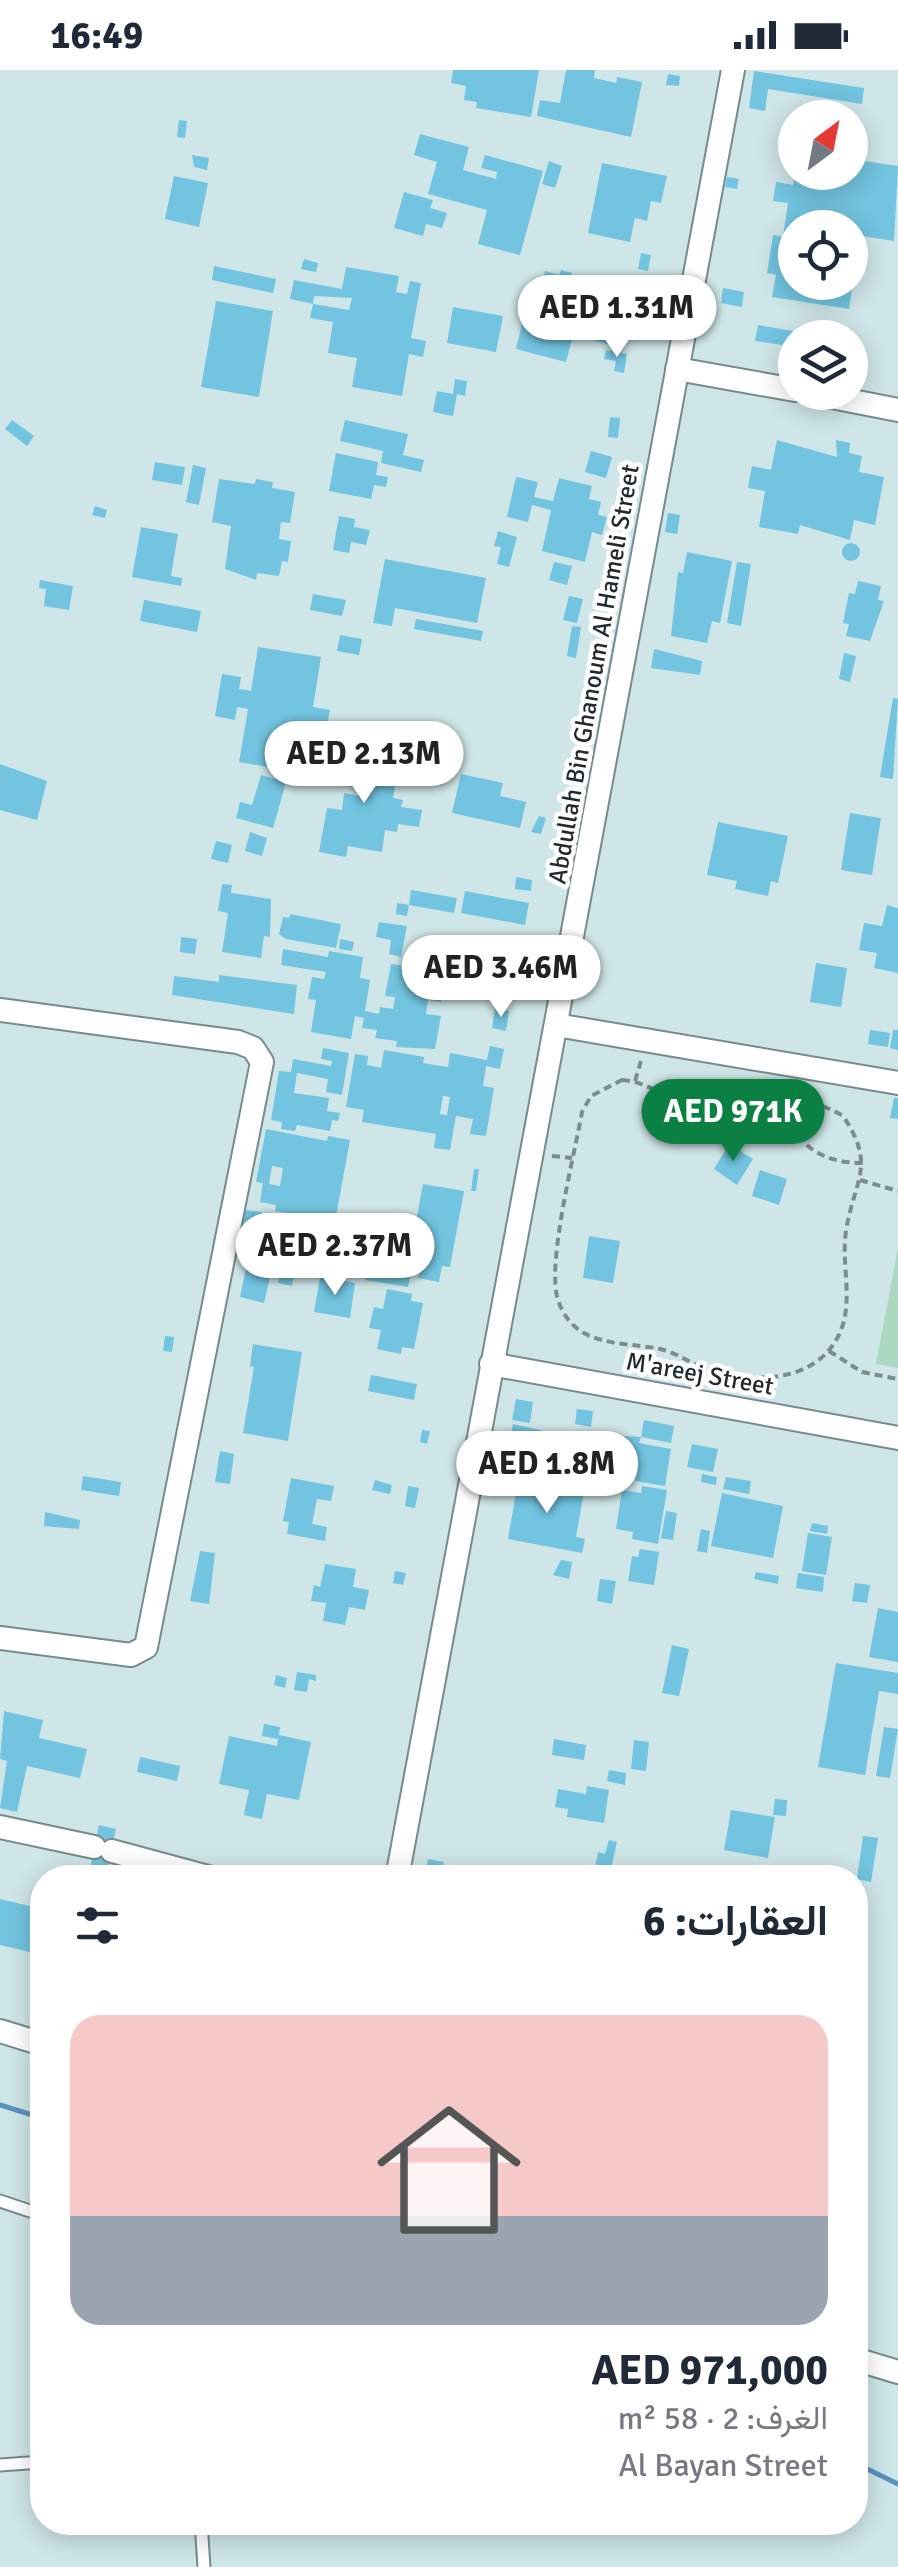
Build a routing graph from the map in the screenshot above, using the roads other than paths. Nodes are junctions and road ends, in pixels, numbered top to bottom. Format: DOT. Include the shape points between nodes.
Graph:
graph roads {
  1 [pos="733,70"];
  2 [pos="677,368"];
  3 [pos="778,387"];
  4 [pos="868,404"];
  5 [pos="898,410"];
  6 [pos="0,1010"];
  7 [pos="556,1025"];
  8 [pos="898,1083"];
  9 [pos="491,1364"];
  10 [pos="898,1438"];
  11 [pos="0,1638"];
  12 [pos="0,1826"];
  13 [pos="163,1865"];
  14 [pos="399,1865"];
  15 [pos="0,2030"];
  16 [pos="30,2040"];
  17 [pos="0,2201"];
  18 [pos="30,2211"];
  19 [pos="868,2363"];
  20 [pos="898,2372"];
  21 [pos="30,2463"];
  22 [pos="0,2465"];
  23 [pos="202,2535"];
  24 [pos="204,2567"];
  1 -- 2 [label="street, Abdullah Bin Ghanoum Al Hameli Street"];
  2 -- 3 [label="street"];
  2 -- 7 [label="street, Abdullah Bin Ghanoum Al Hameli Street"];
  4 -- 5 [label="street"];
  6 -- 11 [label="street" via="238,1042 262,1062 146,1647 132,1655"];
  7 -- 8 [label="street"];
  7 -- 9 [label="street, Abdullah Bin Ghanoum Al Hameli Street"];
  9 -- 10 [label="street, M'areej Street"];
  9 -- 14 [label="street, Abdullah Bin Ghanoum Al Hameli Street"];
  12 -- 13 [label="street"];
  15 -- 16 [label="street"];
  17 -- 18 [label="lane"];
  19 -- 20 [label="street"];
  21 -- 22 [label="lane"];
  23 -- 24 [label="lane"];
}
